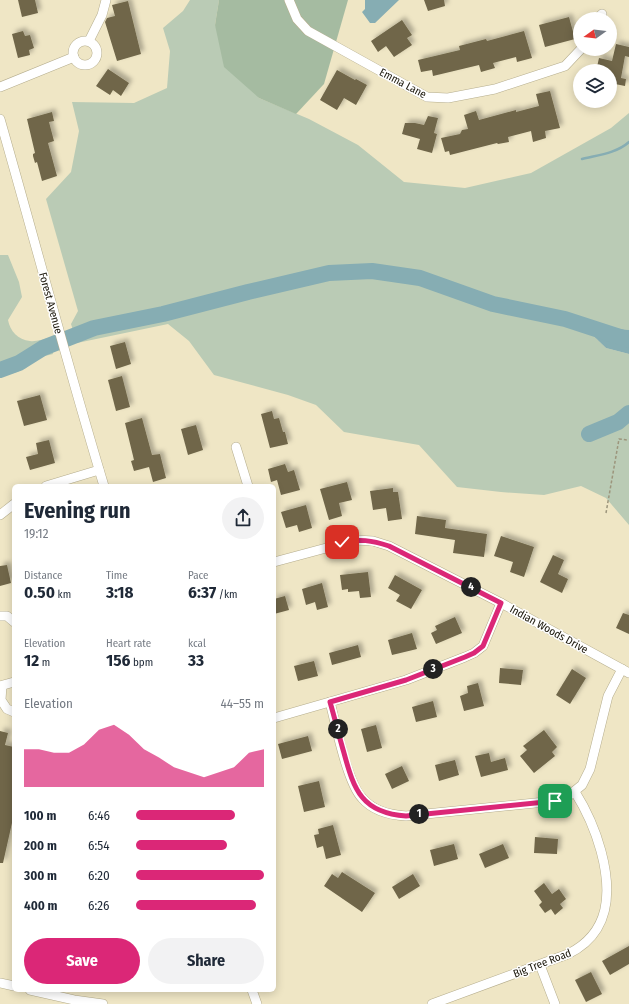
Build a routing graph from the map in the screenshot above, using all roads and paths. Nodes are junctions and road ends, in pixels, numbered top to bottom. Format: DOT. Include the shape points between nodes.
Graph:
graph roads {
  1 [pos="106,0"];
  2 [pos="289,0"];
  3 [pos="89,41"];
  4 [pos="574,56"];
  5 [pos="74,57"];
  6 [pos="0,87"];
  7 [pos="0,119"];
  8 [pos="627,440"];
  9 [pos="236,447"];
  10 [pos="99,470"];
  11 [pos="53,484"];
  12 [pos="103,484"];
  13 [pos="247,484"];
  14 [pos="12,506"];
  15 [pos="606,512"];
  16 [pos="0,515"];
  17 [pos="276,561"];
  18 [pos="501,603"];
  19 [pos="0,616"];
  20 [pos="12,620"];
  21 [pos="626,671"];
  22 [pos="12,683"];
  23 [pos="1,686"];
  24 [pos="330,702"];
  25 [pos="12,711"];
  26 [pos="276,717"];
  27 [pos="575,792"];
  28 [pos="540,965"];
  29 [pos="0,983"];
  30 [pos="12,986"];
  31 [pos="39,992"];
  32 [pos="253,992"];
  33 [pos="103,1004"];
  34 [pos="256,1004"];
  35 [pos="432,1004"];
  36 [pos="555,1004"];
  1 -- 3 [label="street" via="102,15"];
  2 -- 4 [label="street, Emma Lane" via="297,19 308,31 427,97 448,98 495,89 565,66"];
  3 -- 5 [label="street" via="76,44"];
  3 -- 5 [label="street" via="96,48 94,61 85,65"];
  5 -- 6 [label="street"];
  7 -- 10 [label="street, Forest Avenue"];
  8 -- 15 [label="path" via="619,439"];
  9 -- 13 [label="street"];
  10 -- 11 [label="street"];
  10 -- 12 [label="street, Forest Avenue"];
  14 -- 16 [label="street"];
  17 -- 18 [label="street" via="342,542 373,541 389,546"];
  18 -- 21 [label="street, Indian Woods Drive"];
  18 -- 24 [label="street, Indian Woods Drive" via="483,646 474,653 406,680"];
  19 -- 20 [label="street" via="7,616"];
  21 -- 27 [label="street, Indian Woods Drive" via="608,696 590,769 582,785"];
  22 -- 23 [label="street"];
  23 -- 25 [label="street" via="1,700 7,710"];
  24 -- 26 [label="street, Indian Woods Drive"];
  24 -- 27 [label="street" via="356,789 362,798 385,813 406,816 555,801"];
  27 -- 28 [label="street, Big Tree Road" via="586,809 595,831 606,872 607,906 602,922 586,944"];
  28 -- 35 [label="street, Big Tree Road"];
  28 -- 36 [label="street"];
  29 -- 30 [label="street"];
  31 -- 33 [label="street"];
  32 -- 34 [label="street"];
}
